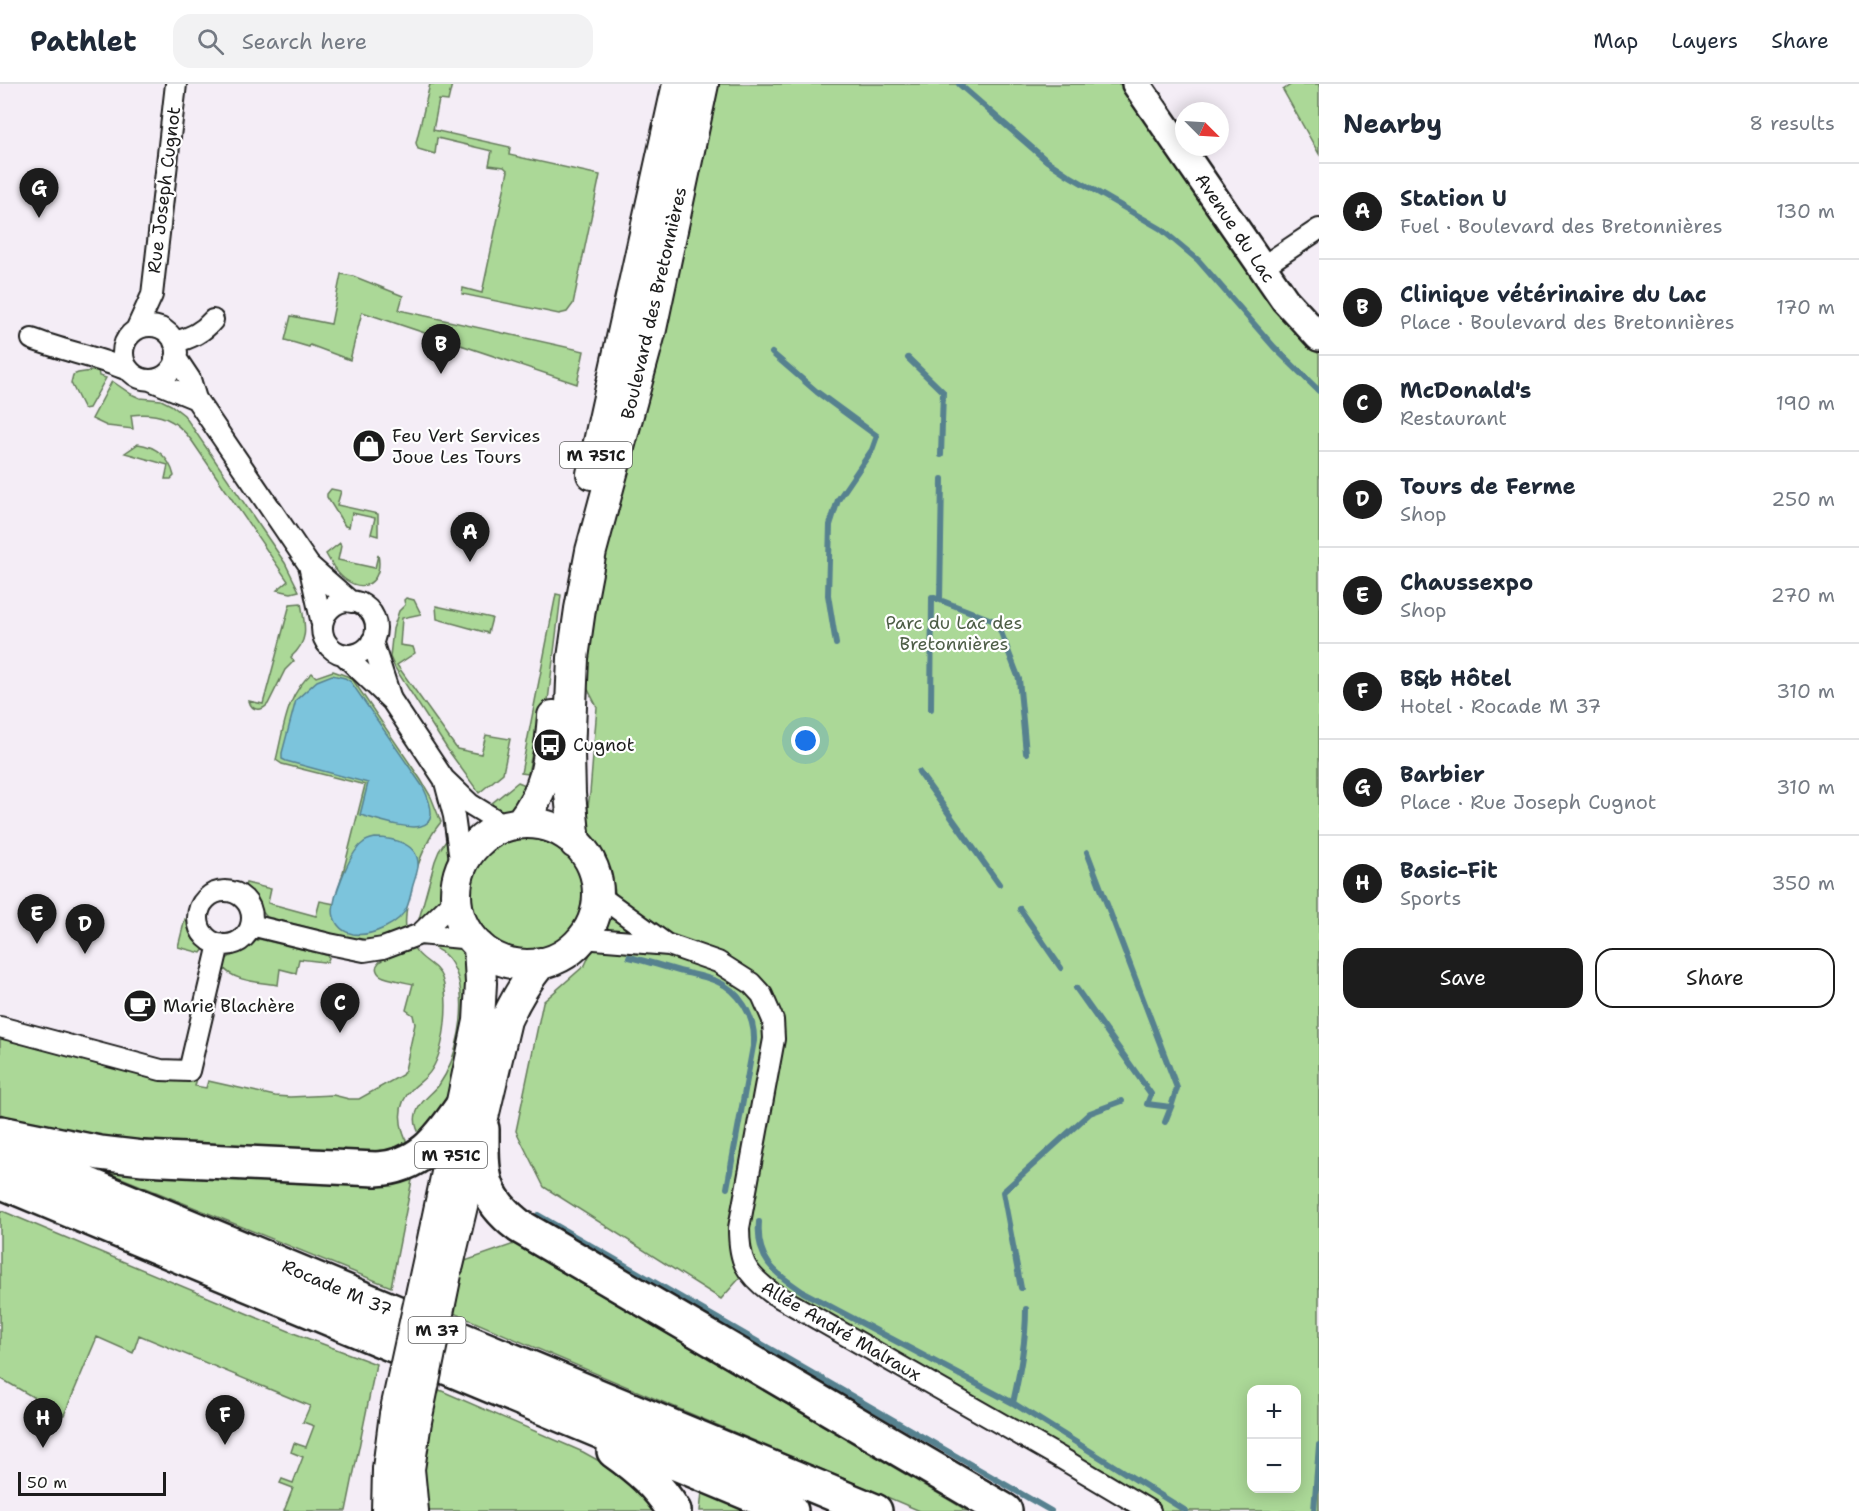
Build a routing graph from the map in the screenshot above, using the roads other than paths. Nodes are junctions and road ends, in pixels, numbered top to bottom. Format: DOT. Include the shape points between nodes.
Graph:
graph roads {
  1 [pos="176,84"];
  2 [pos="678,84"];
  3 [pos="703,84"];
  4 [pos="1136,84"];
  5 [pos="1319,229"];
  6 [pos="1262,267"];
  7 [pos="152,295"];
  8 [pos="213,320"];
  9 [pos="132,334"];
  10 [pos="1319,337"];
  11 [pos="32,339"];
  12 [pos="171,343"];
  13 [pos="81,355"];
  14 [pos="128,370"];
  15 [pos="150,380"];
  16 [pos="196,399"];
  17 [pos="309,565"];
  18 [pos="351,602"];
  19 [pos="322,624"];
  20 [pos="372,641"];
  21 [pos="343,654"];
  22 [pos="392,701"];
  23 [pos="444,779"];
  24 [pos="513,825"];
  25 [pos="575,843"];
  26 [pos="461,867"];
  27 [pos="597,894"];
  28 [pos="456,899"];
  29 [pos="251,925"];
  30 [pos="420,934"];
  31 [pos="582,938"];
  32 [pos="475,943"];
  33 [pos="219,944"];
  34 [pos="669,945"];
  35 [pos="541,963"];
  36 [pos="0,1027"];
  37 [pos="471,1118"];
  38 [pos="0,1133"];
  39 [pos="0,1148"];
  40 [pos="0,1181"];
  41 [pos="405,1417"];
  42 [pos="565,1418"];
  43 [pos="387,1511"];
  44 [pos="413,1511"];
  45 [pos="674,1511"];
  46 [pos="791,1511"];
  47 [pos="875,1511"];
  48 [pos="1005,1511"];
  49 [pos="1150,1511"];
  1 -- 7 [label="street, Rue Joseph Cugnot"];
  2 -- 24 [label="main road, Boulevard des Bretonnières / M 751C" via="568,582 544,785 531,810"];
  3 -- 25 [label="main road, Boulevard des Bretonnières / M 751C" via="651,329 591,551 580,609 573,658 569,753"];
  4 -- 6 [label="street, Avenue du Lac"];
  5 -- 6 [label="street"];
  6 -- 10 [label="street, Avenue du Lac" via="1285,300"];
  7 -- 9 [label="street, Rue Joseph Cugnot"];
  7 -- 12 [label="street, Rue Joseph Cugnot"];
  8 -- 12 [label="street" via="198,333"];
  9 -- 12 [label="street" via="149,327"];
  9 -- 13 [label="street"];
  9 -- 14 [label="street" via="124,345"];
  11 -- 13 [label="street"];
  12 -- 15 [label="street" via="173,367 167,374"];
  12 -- 16 [label="street, Rue Joseph Cugnot"];
  13 -- 14 [label="street"];
  14 -- 15 [label="street"];
  15 -- 16 [label="street"];
  16 -- 17 [label="street, Rue Joseph Cugnot"];
  17 -- 18 [label="street, Rue Joseph Cugnot"];
  17 -- 19 [label="street, Rue Joseph Cugnot"];
  18 -- 19 [label="street" via="329,610"];
  18 -- 20 [label="street" via="362,605 373,616 376,628"];
  19 -- 21 [label="street" via="328,645"];
  20 -- 21 [label="street" via="360,653"];
  20 -- 22 [label="street"];
  21 -- 22 [label="street"];
  22 -- 23 [label="street"];
  23 -- 24 [label="street" via="470,804"];
  23 -- 26 [label="street"];
  24 -- 25 [label="main road, M 751C" via="540,824"];
  24 -- 26 [label="main road, M 751C" via="479,841"];
  25 -- 27 [label="main road, M 751C" via="591,866"];
  26 -- 28 [label="main road, M 751C"];
  27 -- 31 [label="main road, M 751C" via="593,917"];
  27 -- 34 [label="street, Allée André Malraux"];
  28 -- 30 [label="street"];
  28 -- 32 [label="main road, M 751C" via="461,920"];
  29 -- 30 [label="street" via="364,951"];
  29 -- 33 [label="street" via="235,943"];
  29 -- 33 [label="street" via="250,908 239,895 223,891 208,897 199,911 200,928"];
  30 -- 32 [label="street"];
  31 -- 34 [label="street, Allée André Malraux"];
  31 -- 35 [label="main road, M 751C" via="564,954"];
  32 -- 35 [label="main road, M 751C" via="508,963"];
  32 -- 37 [label="main road, M 751C" via="481,983"];
  33 -- 36 [label="street" via="189,1071 161,1070"];
  34 -- 49 [label="street, Allée André Malraux" via="718,962 751,983 762,995 773,1020 774,1039 739,1228 741,1256 756,1281"];
  35 -- 37 [label="main road, M 751C" via="516,997"];
  37 -- 38 [label="highway" via="404,1164 384,1169 143,1158"];
  37 -- 41 [label="main road, M 751C, bridge"];
  37 -- 48 [label="highway" via="486,1187 503,1214 519,1226"];
  39 -- 47 [label="highway, Rocade M 37 / M 37"];
  40 -- 42 [label="highway, Rocade M 37 / M 37"];
  41 -- 43 [label="main road, M 751C" via="388,1469"];
  41 -- 44 [label="main road, M 751C"];
  42 -- 45 [label="highway, M 37" via="647,1476"];
  42 -- 46 [label="highway, Rocade M 37 / M 37"];
}
